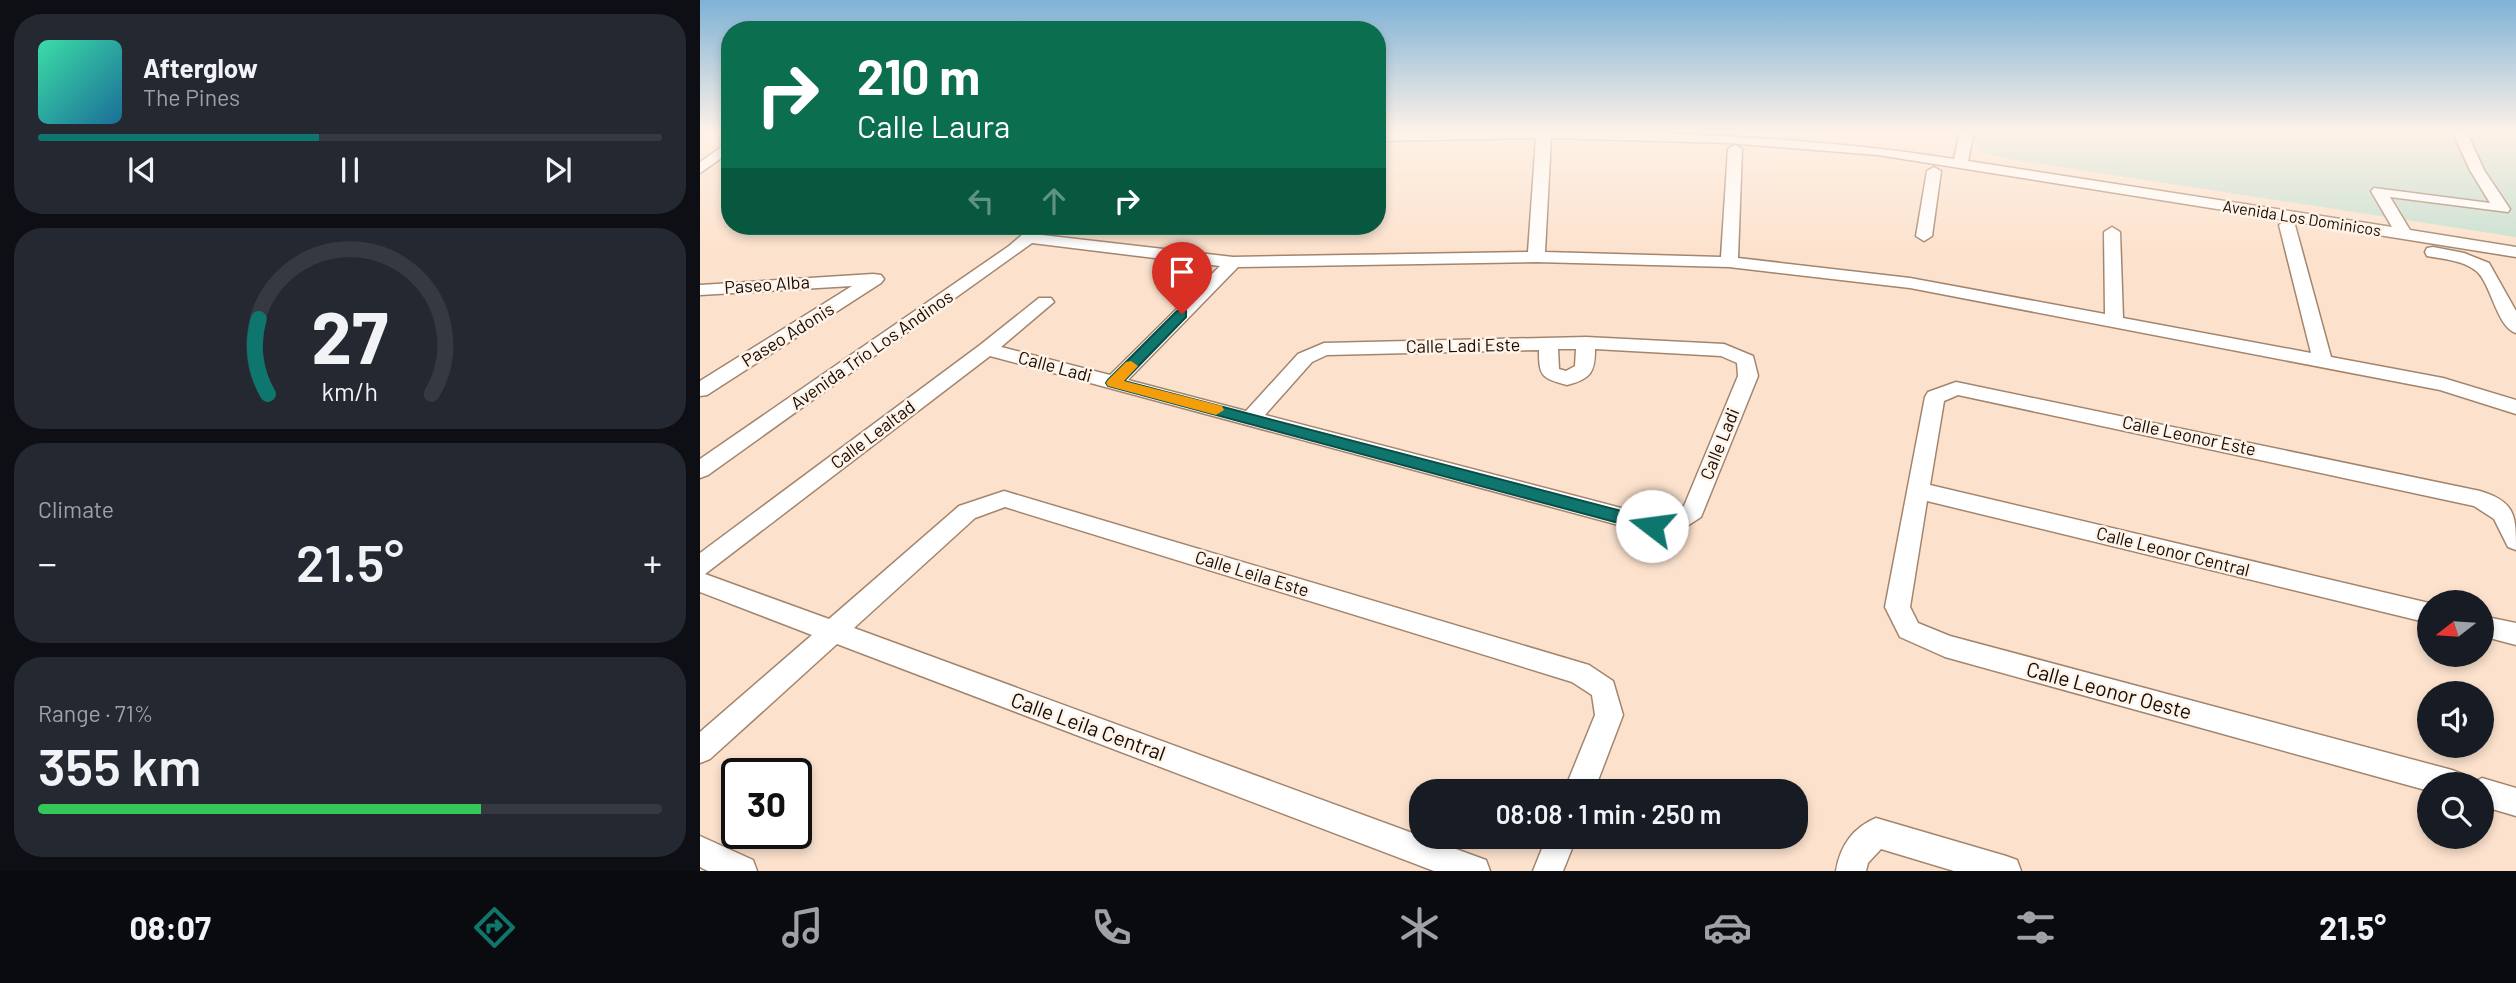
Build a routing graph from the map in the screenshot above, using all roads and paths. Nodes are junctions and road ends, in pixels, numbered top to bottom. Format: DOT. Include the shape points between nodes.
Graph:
graph roads {
  1 [pos="1934,171"];
  2 [pos="1541,172"];
  3 [pos="1734,172"];
  4 [pos="1938,172"];
  5 [pos="2041,172"];
  6 [pos="2059,172"];
  7 [pos="2478,172"];
  8 [pos="2395,219"];
  9 [pos="2287,225"];
  10 [pos="2112,232"];
  11 [pos="2404,234"];
  12 [pos="1031,235"];
  13 [pos="1055,235"];
  14 [pos="1924,236"];
  15 [pos="2516,238"];
  16 [pos="2516,252"];
  17 [pos="1536,257"];
  18 [pos="1233,262"];
  19 [pos="1729,262"];
  20 [pos="875,279"];
  21 [pos="700,290"];
  22 [pos="1045,302"];
  23 [pos="2114,322"];
  24 [pos="2516,327"];
  25 [pos="1548,343"];
  26 [pos="1586,344"];
  27 [pos="987,349"];
  28 [pos="1705,349"];
  29 [pos="2323,362"];
  30 [pos="1114,383"];
  31 [pos="700,390"];
  32 [pos="2516,407"];
  33 [pos="1250,419"];
  34 [pos="700,470"];
  35 [pos="1917,490"];
  36 [pos="2516,541"];
  37 [pos="700,566"];
  38 [pos="700,582"];
  39 [pos="2417,610"];
  40 [pos="2494,629"];
  41 [pos="832,632"];
  42 [pos="2516,634"];
  43 [pos="700,750"];
  44 [pos="2417,774"];
  45 [pos="1585,779"];
  46 [pos="2494,796"];
  47 [pos="2516,802"];
  48 [pos="1557,849"];
  49 [pos="700,851"];
  50 [pos="742,871"];
  51 [pos="1475,871"];
  52 [pos="1548,871"];
  53 [pos="1851,871"];
  54 [pos="2006,871"];
  1 -- 14 [label="street"];
  2 -- 17 [label="street"];
  3 -- 19 [label="street"];
  4 -- 9 [label="street"];
  5 -- 11 [label="street, Avenida Los Dominicos"];
  6 -- 8 [label="street, Avenida Los Dominicos"];
  7 -- 8 [label="street" via="2502,209 2379,191"];
  8 -- 11 [label="street"];
  8 -- 15 [label="street, Avenida Los Dominicos"];
  9 -- 24 [label="street" via="2458,257 2483,267"];
  9 -- 29 [label="street"];
  10 -- 23 [label="street"];
  11 -- 16 [label="street, Avenida Los Dominicos"];
  12 -- 34 [label="street, Avenida Trío Los Andinos"];
  13 -- 18 [label="street"];
  17 -- 18 [label="street"];
  17 -- 19 [label="street"];
  18 -- 30 [label="street"];
  19 -- 23 [label="street" via="1910,283"];
  20 -- 21 [label="street, Paseo Alba"];
  20 -- 31 [label="street, Paseo Adonis"];
  22 -- 27 [label="street, Calle Lealtad"];
  23 -- 29 [label="street"];
  25 -- 26 [label="street, Calle Ladi Este"];
  25 -- 26 [label="street" via="1549,372 1567,379 1585,369"];
  25 -- 33 [label="street, Calle Ladi Este" via="1324,349 1305,358"];
  26 -- 28 [label="street, Calle Ladi Este"];
  27 -- 30 [label="street, Calle Ladi"];
  27 -- 37 [label="street, Calle Lealtad"];
  28 -- 33 [label="street, Calle Ladi" via="1724,350 1746,360 1748,376 1693,511 1673,524 1652,526"];
  29 -- 32 [label="street" via="2443,384"];
  30 -- 33 [label="street, Calle Ladi"];
  35 -- 36 [label="street, Calle Leonor Este" via="1935,397 1956,388 2480,499 2503,514"];
  35 -- 39 [label="street, Calle Leonor Central"];
  35 -- 44 [label="street, Calle Leonor Oeste" via="1898,607 1909,630 1945,646"];
  38 -- 41 [label="street, Calle Leila Central"];
  40 -- 42 [label="street"];
  41 -- 43 [label="street, Calle Leila Este"];
  41 -- 45 [label="street, Calle Leila Este" via="967,512 1004,499 1580,673 1604,689 1609,715"];
  41 -- 51 [label="street, Calle Leila Central"];
  46 -- 47 [label="street"];
  48 -- 52 [label="street"];
  49 -- 50 [label="street"];
  53 -- 54 [label="street" via="1854,855 1876,833"];
}
